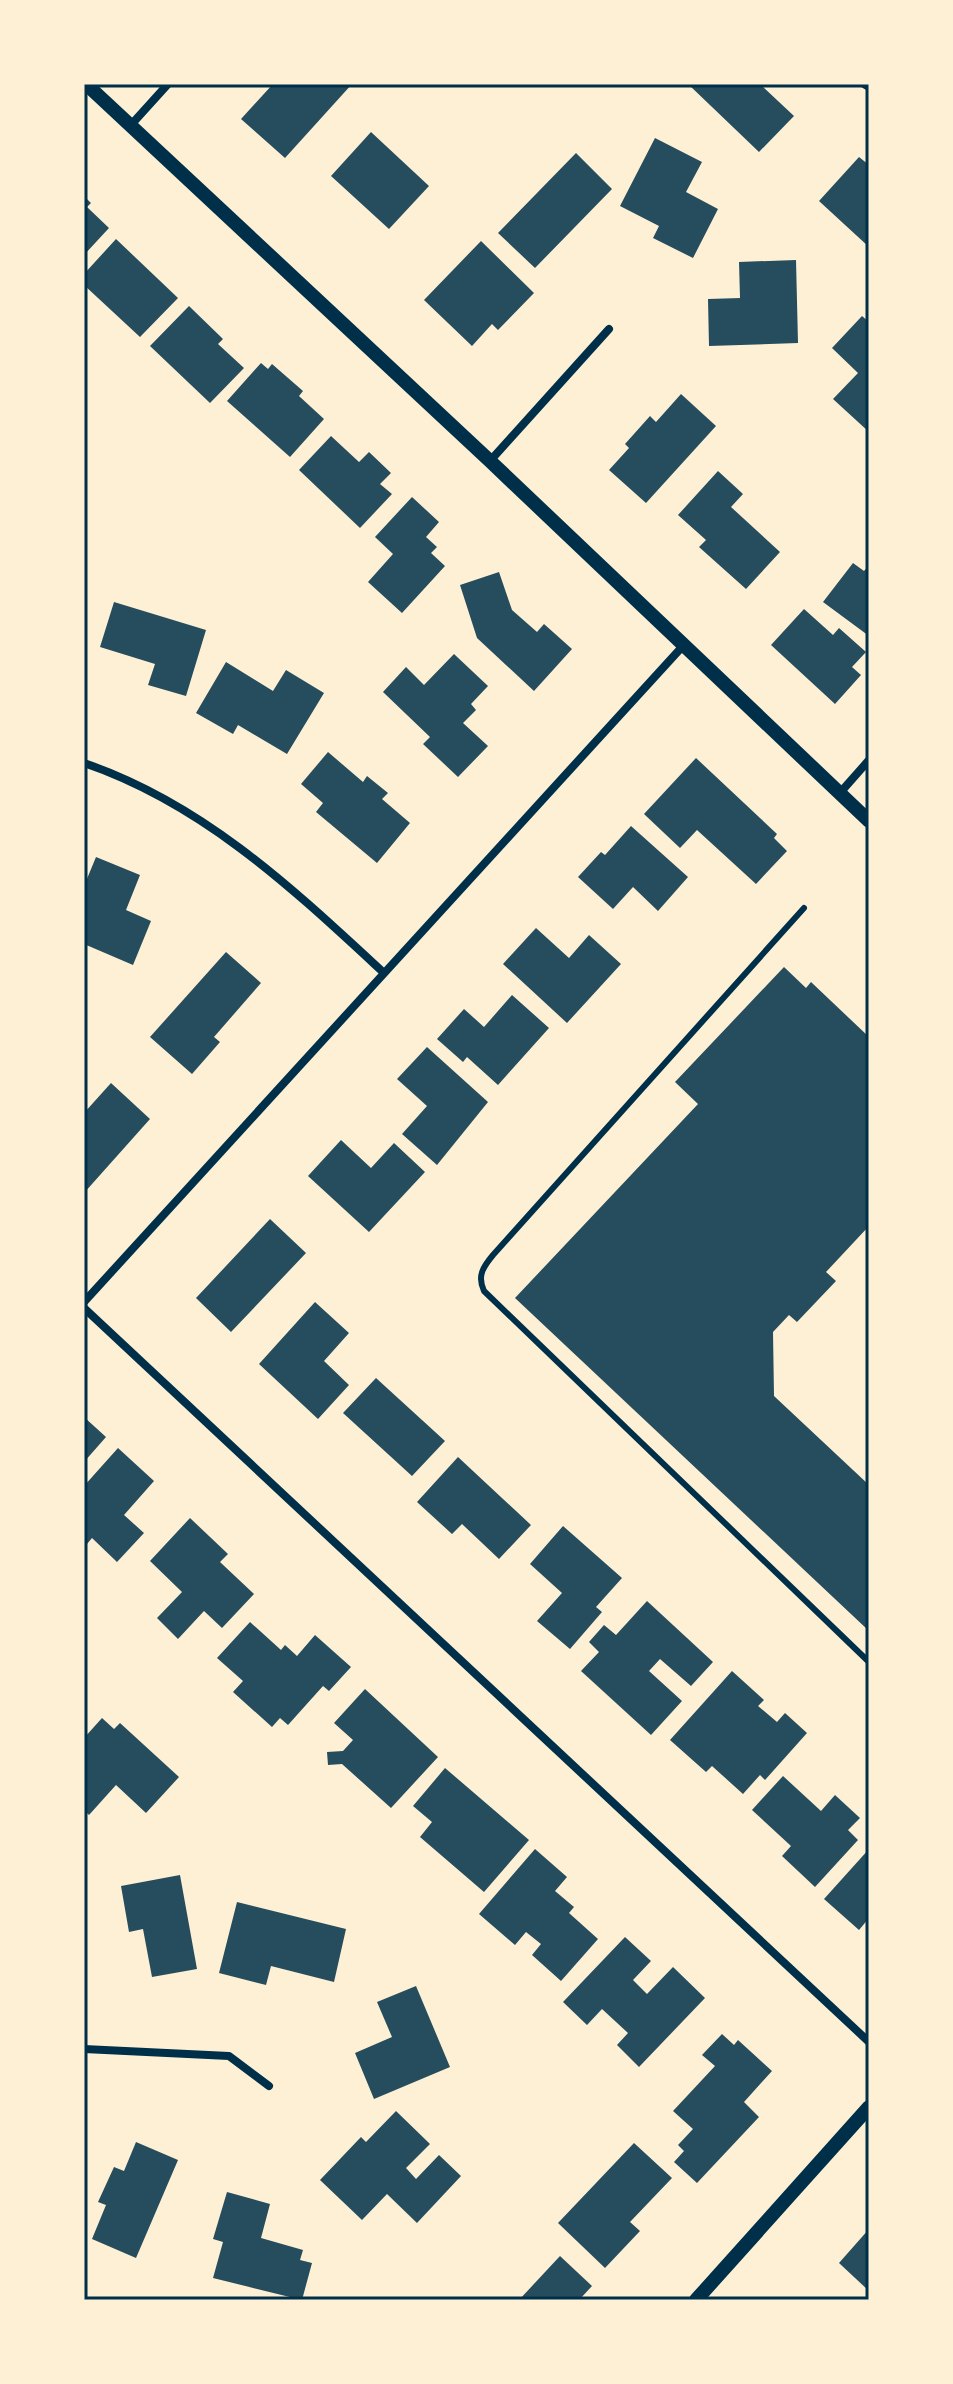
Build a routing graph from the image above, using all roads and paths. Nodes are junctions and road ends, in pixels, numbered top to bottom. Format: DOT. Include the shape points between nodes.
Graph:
graph roads {
  1 [pos="86,84"];
  2 [pos="168,84"];
  3 [pos="130,126"];
  4 [pos="609,329"];
  5 [pos="490,461"];
  6 [pos="682,647"];
  7 [pos="869,760"];
  8 [pos="84,763"];
  9 [pos="839,794"];
  10 [pos="869,821"];
  11 [pos="804,908"];
  12 [pos="384,973"];
  13 [pos="84,1302"];
  14 [pos="84,1308"];
  15 [pos="869,1662"];
  16 [pos="869,2042"];
  17 [pos="84,2049"];
  18 [pos="269,2086"];
  19 [pos="869,2107"];
  20 [pos="696,2300"];
  1 -- 3 [label="street"];
  2 -- 3 [label="street"];
  3 -- 5 [label="street"];
  4 -- 5 [label="street"];
  5 -- 6 [label="street"];
  6 -- 9 [label="street"];
  6 -- 12 [label="street"];
  7 -- 9 [label="street"];
  8 -- 12 [label="street" via="192,812 272,871"];
  9 -- 10 [label="street"];
  11 -- 15 [label="lane" via="493,1255 480,1282"];
  12 -- 13 [label="street"];
  14 -- 16 [label="street"];
  17 -- 18 [label="street" via="229,2056"];
  19 -- 20 [label="street"];
}
